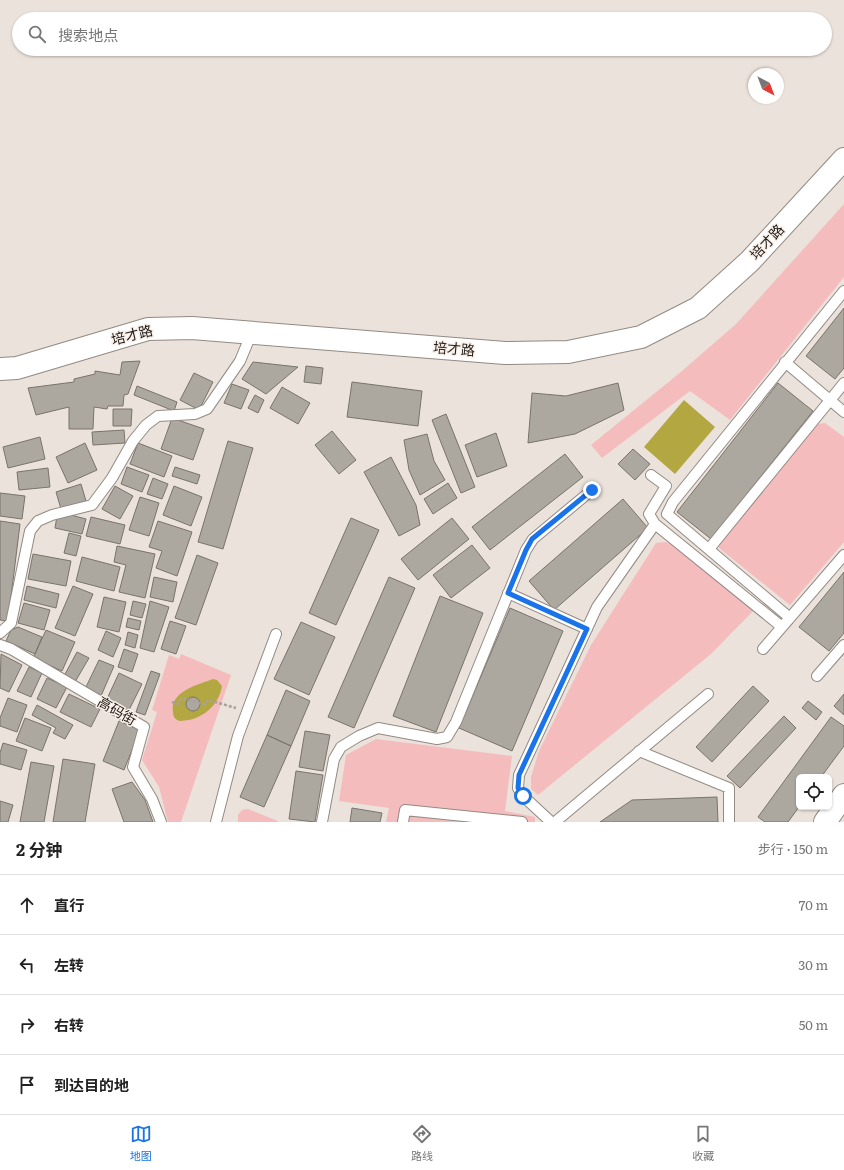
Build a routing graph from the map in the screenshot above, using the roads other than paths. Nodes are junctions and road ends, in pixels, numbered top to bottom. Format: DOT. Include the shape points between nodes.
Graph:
graph roads {
  1 [pos="844,159"];
  2 [pos="844,291"];
  3 [pos="252,332"];
  4 [pos="786,362"];
  5 [pos="0,369"];
  6 [pos="844,384"];
  7 [pos="830,400"];
  8 [pos="844,412"];
  9 [pos="651,475"];
  10 [pos="592,490"];
  11 [pos="655,524"];
  12 [pos="709,549"];
  13 [pos="844,555"];
  14 [pos="508,593"];
  15 [pos="790,618"];
  16 [pos="782,627"];
  17 [pos="587,629"];
  18 [pos="0,633"];
  19 [pos="276,634"];
  20 [pos="0,645"];
  21 [pos="844,645"];
  22 [pos="763,649"];
  23 [pos="817,676"];
  24 [pos="708,694"];
  25 [pos="639,751"];
  26 [pos="844,795"];
  27 [pos="824,820"];
  28 [pos="506,821"];
  29 [pos="161,822"];
  30 [pos="216,822"];
  31 [pos="322,822"];
  32 [pos="403,822"];
  33 [pos="522,822"];
  34 [pos="551,822"];
  35 [pos="554,822"];
  36 [pos="729,822"];
  1 -- 3 [label="street, 培才路" via="750,261 698,308 641,337 568,352 505,353"];
  2 -- 4 [label="lane"];
  3 -- 5 [label="street, 培才路" via="192,328 148,329 17,368"];
  3 -- 18 [label="lane" via="240,361 207,409 194,414 158,416 146,425 133,441 112,478 92,505 38,521 30,532 11,623"];
  4 -- 7 [label="lane"];
  4 -- 12 [label="lane" via="673,502 667,514"];
  6 -- 7 [label="lane"];
  7 -- 8 [label="lane"];
  7 -- 12 [label="lane"];
  9 -- 11 [label="lane" via="666,486 649,514"];
  10 -- 14 [label="lane" via="532,539"];
  11 -- 16 [label="lane"];
  11 -- 17 [label="lane" via="596,608"];
  12 -- 15 [label="lane"];
  13 -- 15 [label="lane"];
  14 -- 17 [label="lane"];
  14 -- 31 [label="lane" via="456,722 447,737 437,739 378,728 341,747 334,759"];
  15 -- 16 [label="lane"];
  16 -- 22 [label="lane"];
  17 -- 34 [label="lane" via="519,775 518,788 523,796"];
  19 -- 30 [label="lane" via="238,736"];
  20 -- 29 [label="lane, 高码街" via="144,727 133,767 152,799"];
  21 -- 23 [label="lane"];
  24 -- 25 [label="lane"];
  25 -- 35 [label="lane"];
  25 -- 36 [label="lane" via="729,788"];
  26 -- 27 [label="street"];
  28 -- 32 [label="lane" via="405,810"];
  28 -- 33 [label="lane"];
}
